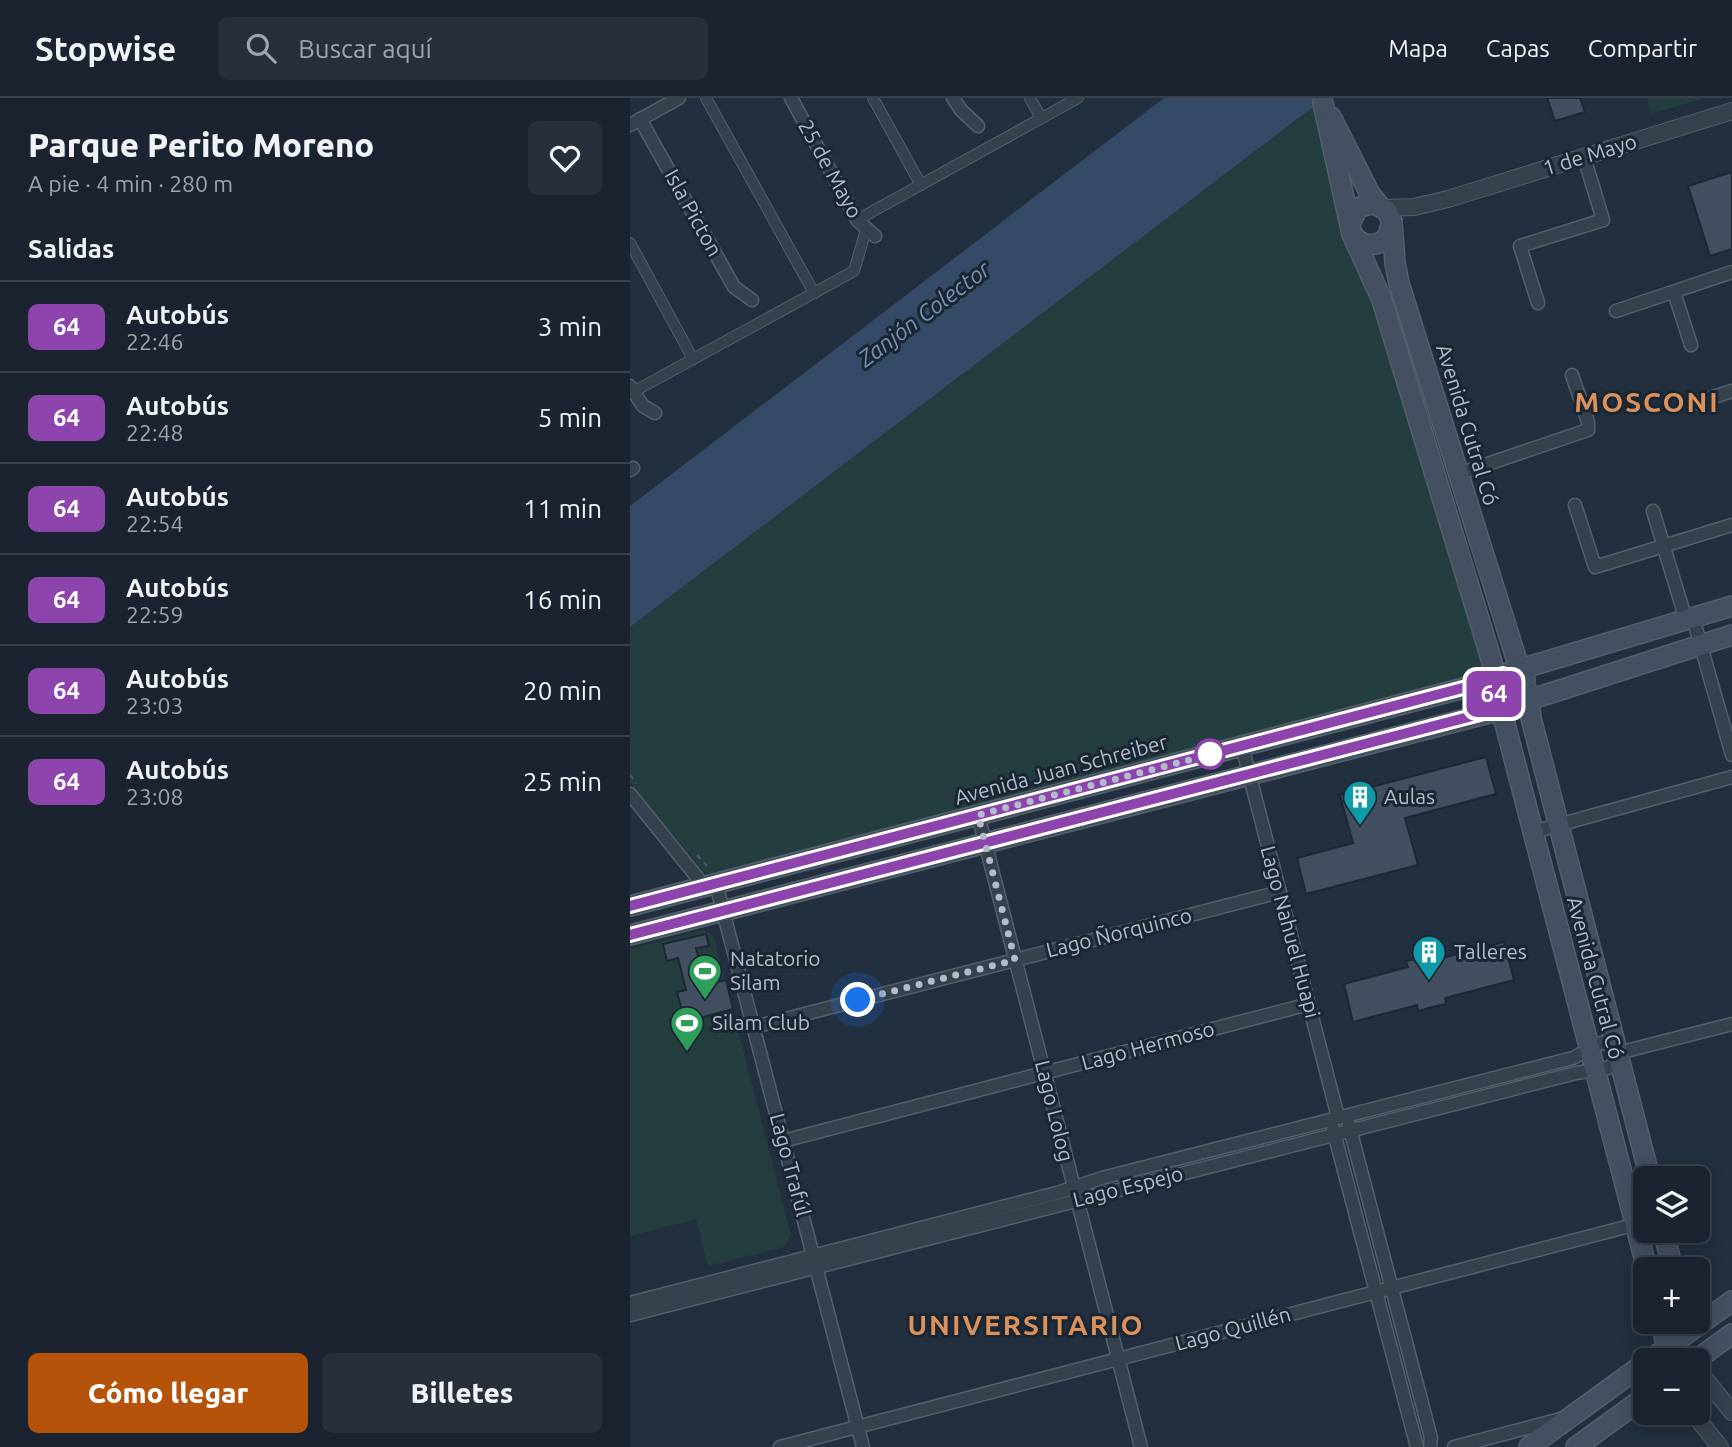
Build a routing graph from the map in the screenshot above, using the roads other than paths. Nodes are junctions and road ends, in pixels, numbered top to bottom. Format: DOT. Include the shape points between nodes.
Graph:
graph roads {
  1 [pos="678,98"];
  2 [pos="706,98"];
  3 [pos="791,98"];
  4 [pos="873,98"];
  5 [pos="953,98"];
  6 [pos="1030,98"];
  7 [pos="1077,98"];
  8 [pos="1321,101"];
  9 [pos="1732,111"];
  10 [pos="1041,118"];
  11 [pos="635,122"];
  12 [pos="978,126"];
  13 [pos="1584,157"];
  14 [pos="920,185"];
  15 [pos="1448,199"];
  16 [pos="1387,221"];
  17 [pos="1351,228"];
  18 [pos="866,229"];
  19 [pos="630,243"];
  20 [pos="1732,272"];
  21 [pos="1674,292"];
  22 [pos="814,293"];
  23 [pos="752,300"];
  24 [pos="1538,303"];
  25 [pos="1616,311"];
  26 [pos="1691,345"];
  27 [pos="693,359"];
  28 [pos="1573,375"];
  29 [pos="632,389"];
  30 [pos="1732,391"];
  31 [pos="1695,403"];
  32 [pos="655,413"];
  33 [pos="1458,474"];
  34 [pos="1437,481"];
  35 [pos="1575,505"];
  36 [pos="1653,511"];
  37 [pos="1732,525"];
  38 [pos="1664,546"];
  39 [pos="1732,606"];
  40 [pos="1690,619"];
  41 [pos="1732,635"];
  42 [pos="1701,645"];
  43 [pos="1511,689"];
  44 [pos="1242,746"];
  45 [pos="1732,755"];
  46 [pos="1250,774"];
  47 [pos="1732,777"];
  48 [pos="634,789"];
  49 [pos="978,815"];
  50 [pos="1559,825"];
  51 [pos="1533,832"];
  52 [pos="985,843"];
  53 [pos="711,880"];
  54 [pos="1280,892"];
  55 [pos="630,906"];
  56 [pos="723,911"];
  57 [pos="630,935"];
  58 [pos="1015,960"];
  59 [pos="1309,1004"];
  60 [pos="1732,1024"];
  61 [pos="754,1027"];
  62 [pos="1590,1050"];
  63 [pos="1618,1053"];
  64 [pos="1595,1070"];
  65 [pos="1044,1073"];
  66 [pos="1338,1118"];
  67 [pos="1350,1130"];
  68 [pos="1334,1135"];
  69 [pos="783,1141"];
  70 [pos="1647,1166"];
  71 [pos="1074,1187"];
  72 [pos="1633,1199"];
  73 [pos="1077,1200"];
  74 [pos="1633,1225"];
  75 [pos="815,1262"];
  76 [pos="1391,1288"];
  77 [pos="1376,1292"];
  78 [pos="1732,1301"];
  79 [pos="630,1303"];
  80 [pos="1710,1314"];
  81 [pos="630,1315"];
  82 [pos="1682,1334"];
  83 [pos="1732,1334"];
  84 [pos="1671,1348"];
  85 [pos="1710,1349"];
  86 [pos="1118,1359"];
  87 [pos="1633,1372"];
  88 [pos="1710,1385"];
  89 [pos="1633,1406"];
  90 [pos="1732,1412"];
  91 [pos="1571,1417"];
  92 [pos="1702,1425"];
  93 [pos="858,1427"];
  94 [pos="780,1447"];
  95 [pos="863,1447"];
  96 [pos="1141,1447"];
  97 [pos="1418,1447"];
  98 [pos="1430,1447"];
  99 [pos="1454,1447"];
  100 [pos="1529,1447"];
  101 [pos="1576,1447"];
  102 [pos="1720,1447"];
  1 -- 11 [label="street"];
  2 -- 22 [label="street"];
  3 -- 18 [label="street, 25 de Mayo"];
  4 -- 14 [label="street"];
  5 -- 12 [label="street"];
  6 -- 10 [label="street"];
  7 -- 10 [label="street"];
  8 -- 16 [label="main road, Avenida Cutral Có"];
  8 -- 17 [label="main road, Avenida Cutral Có"];
  9 -- 13 [label="street, 1 de Mayo"];
  10 -- 14 [label="street"];
  11 -- 23 [label="street, Isla Picton" via="734,286"];
  13 -- 15 [label="street, 1 de Mayo"];
  13 -- 24 [label="street" via="1603,220 1520,246"];
  14 -- 18 [label="street"];
  15 -- 16 [label="street, 1 de Mayo"];
  15 -- 16 [label="street, 1 de Mayo" via="1414,207"];
  16 -- 17 [label="main road" via="1362,205 1354,212"];
  16 -- 17 [label="main road" via="1378,244 1366,245"];
  16 -- 33 [label="main road, Avenida Cutral Có" via="1399,283"];
  17 -- 34 [label="main road, Avenida Cutral Có" via="1382,300"];
  18 -- 22 [label="street" via="854,271"];
  19 -- 27 [label="street"];
  20 -- 21 [label="street"];
  21 -- 25 [label="street"];
  21 -- 26 [label="street"];
  22 -- 27 [label="street"];
  27 -- 29 [label="street"];
  28 -- 33 [label="street" via="1588,430"];
  29 -- 32 [label="street" via="643,406"];
  30 -- 31 [label="street"];
  33 -- 34 [label="street" via="1447,467 1440,470"];
  33 -- 43 [label="main road, Avenida Cutral Có"];
  34 -- 43 [label="main road, Avenida Cutral Có" via="1492,662"];
  35 -- 38 [label="street" via="1595,567"];
  36 -- 38 [label="street"];
  37 -- 38 [label="street"];
  38 -- 40 [label="street"];
  39 -- 40 [label="main road, Avenida Juan Schreiber"];
  40 -- 42 [label="street"];
  40 -- 43 [label="main road, Avenida Juan Schreiber"];
  41 -- 42 [label="main road, Avenida Juan Schreiber"];
  42 -- 43 [label="main road, Avenida Juan Schreiber"];
  42 -- 45 [label="street"];
  43 -- 44 [label="main road, Avenida Juan Schreiber"];
  43 -- 46 [label="main road, Avenida Juan Schreiber"];
  43 -- 50 [label="main road, Avenida Cutral Có"];
  43 -- 51 [label="main road, Avenida Cutral Có"];
  44 -- 46 [label="street, Lago Nahuel Huapi"];
  44 -- 49 [label="main road, Avenida Juan Schreiber"];
  46 -- 52 [label="main road, Avenida Juan Schreiber"];
  46 -- 54 [label="street, Lago Nahuel Huapi"];
  47 -- 50 [label="street"];
  48 -- 53 [label="street"];
  49 -- 52 [label="street, Lago Lolog"];
  49 -- 53 [label="main road, Avenida Juan Schreiber"];
  50 -- 51 [label="street"];
  50 -- 63 [label="main road, Avenida Cutral Có"];
  51 -- 62 [label="main road, Avenida Cutral Có"];
  52 -- 56 [label="main road, Avenida Juan Schreiber"];
  52 -- 58 [label="street, Lago Lolog"];
  53 -- 55 [label="main road, Avenida Juan Schreiber"];
  53 -- 56 [label="street, Lago Trafúl"];
  54 -- 58 [label="street, Lago Ñorquinco"];
  54 -- 59 [label="street, Lago Nahuel Huapi"];
  56 -- 57 [label="main road, Avenida Juan Schreiber"];
  56 -- 61 [label="street, Lago Trafúl"];
  58 -- 61 [label="street, Lago Ñorquinco"];
  58 -- 65 [label="street, Lago Lolog"];
  59 -- 65 [label="street, Lago Hermoso"];
  59 -- 66 [label="street, Lago Nahuel Huapi"];
  60 -- 63 [label="street, Lago Espejo"];
  61 -- 69 [label="street, Lago Trafúl"];
  62 -- 63 [label="street, Lago Espejo" via="1608,1042"];
  62 -- 64 [label="main road, Avenida Cutral Có"];
  62 -- 66 [label="street, Lago Espejo"];
  63 -- 64 [label="street, Lago Espejo" via="1614,1065"];
  63 -- 70 [label="main road, Avenida Cutral Có"];
  64 -- 67 [label="street, Lago Espejo"];
  64 -- 72 [label="main road, Avenida Cutral Có"];
  65 -- 69 [label="street, Lago Hermoso"];
  65 -- 71 [label="street, Lago Lolog"];
  66 -- 67 [label="street" via="1346,1120"];
  66 -- 68 [label="street, Lago Nahuel Huapi" via="1333,1123"];
  66 -- 71 [label="street, Lago Espejo"];
  67 -- 68 [label="street, Lago Espejo"];
  67 -- 76 [label="street"];
  68 -- 73 [label="street, Lago Espejo"];
  68 -- 77 [label="street, Lago Nahuel Huapi"];
  69 -- 75 [label="street, Lago Trafúl"];
  71 -- 73 [label="street, Lago Lolog"];
  71 -- 75 [label="street, Lago Espejo"];
  73 -- 75 [label="street, Lago Espejo"];
  73 -- 86 [label="street, Lago Lolog"];
  74 -- 76 [label="street, Lago Quillén"];
  75 -- 79 [label="street, Lago Espejo"];
  75 -- 81 [label="street, Lago Espejo"];
  75 -- 93 [label="street, Lago Trafúl"];
  76 -- 77 [label="street, Lago Quillén"];
  76 -- 98 [label="street"];
  77 -- 86 [label="street, Lago Quillén"];
  77 -- 97 [label="street, Lago Nahuel Huapi"];
  78 -- 80 [label="main road"];
  82 -- 84 [label="main road"];
  83 -- 85 [label="main road"];
  86 -- 93 [label="street, Lago Quillén"];
  86 -- 96 [label="street, Lago Lolog"];
  87 -- 91 [label="main road"];
  88 -- 90 [label="street"];
  89 -- 101 [label="main road"];
  91 -- 99 [label="street"];
  91 -- 100 [label="main road"];
  92 -- 102 [label="street"];
  93 -- 94 [label="street, Lago Quillén"];
  93 -- 95 [label="street, Lago Trafúl"];
}
